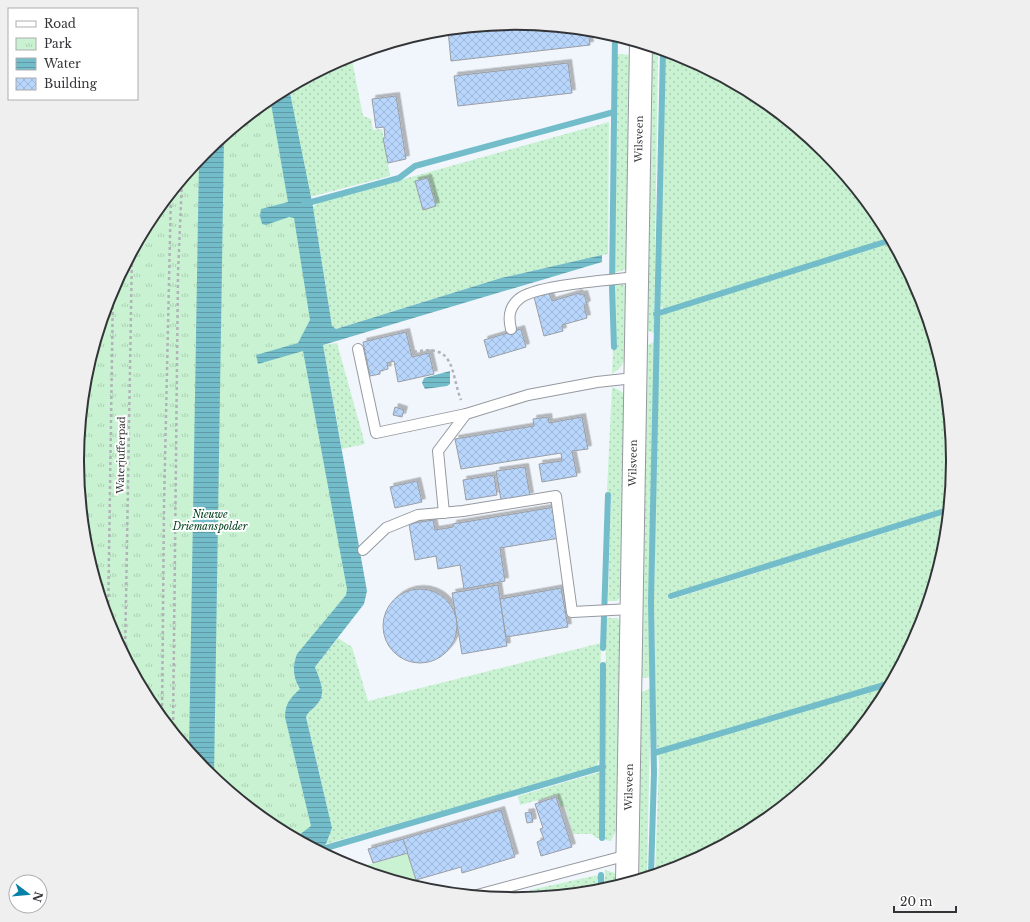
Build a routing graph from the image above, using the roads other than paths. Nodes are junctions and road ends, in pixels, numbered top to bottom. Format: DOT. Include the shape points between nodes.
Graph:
graph roads {
  1 [pos="640,49"];
  2 [pos="627,278"];
  3 [pos="511,329"];
  4 [pos="358,349"];
  5 [pos="634,378"];
  6 [pos="466,414"];
  7 [pos="444,513"];
  8 [pos="364,550"];
  9 [pos="631,609"];
  10 [pos="628,855"];
  11 [pos="627,877"];
  12 [pos="491,891"];
  1 -- 2 [label="street, Wilsveen"];
  2 -- 3 [label="lane" via="551,287 526,294 519,298 509,312"];
  2 -- 5 [label="street, Wilsveen"];
  4 -- 6 [label="lane" via="376,434"];
  5 -- 6 [label="lane" via="528,395"];
  5 -- 9 [label="street, Wilsveen"];
  6 -- 7 [label="lane" via="438,451"];
  7 -- 8 [label="lane" via="418,515 386,528"];
  7 -- 9 [label="lane" via="556,496 572,612"];
  9 -- 10 [label="street, Wilsveen"];
  10 -- 11 [label="street, Wilsveen"];
  10 -- 12 [label="lane"];
}
